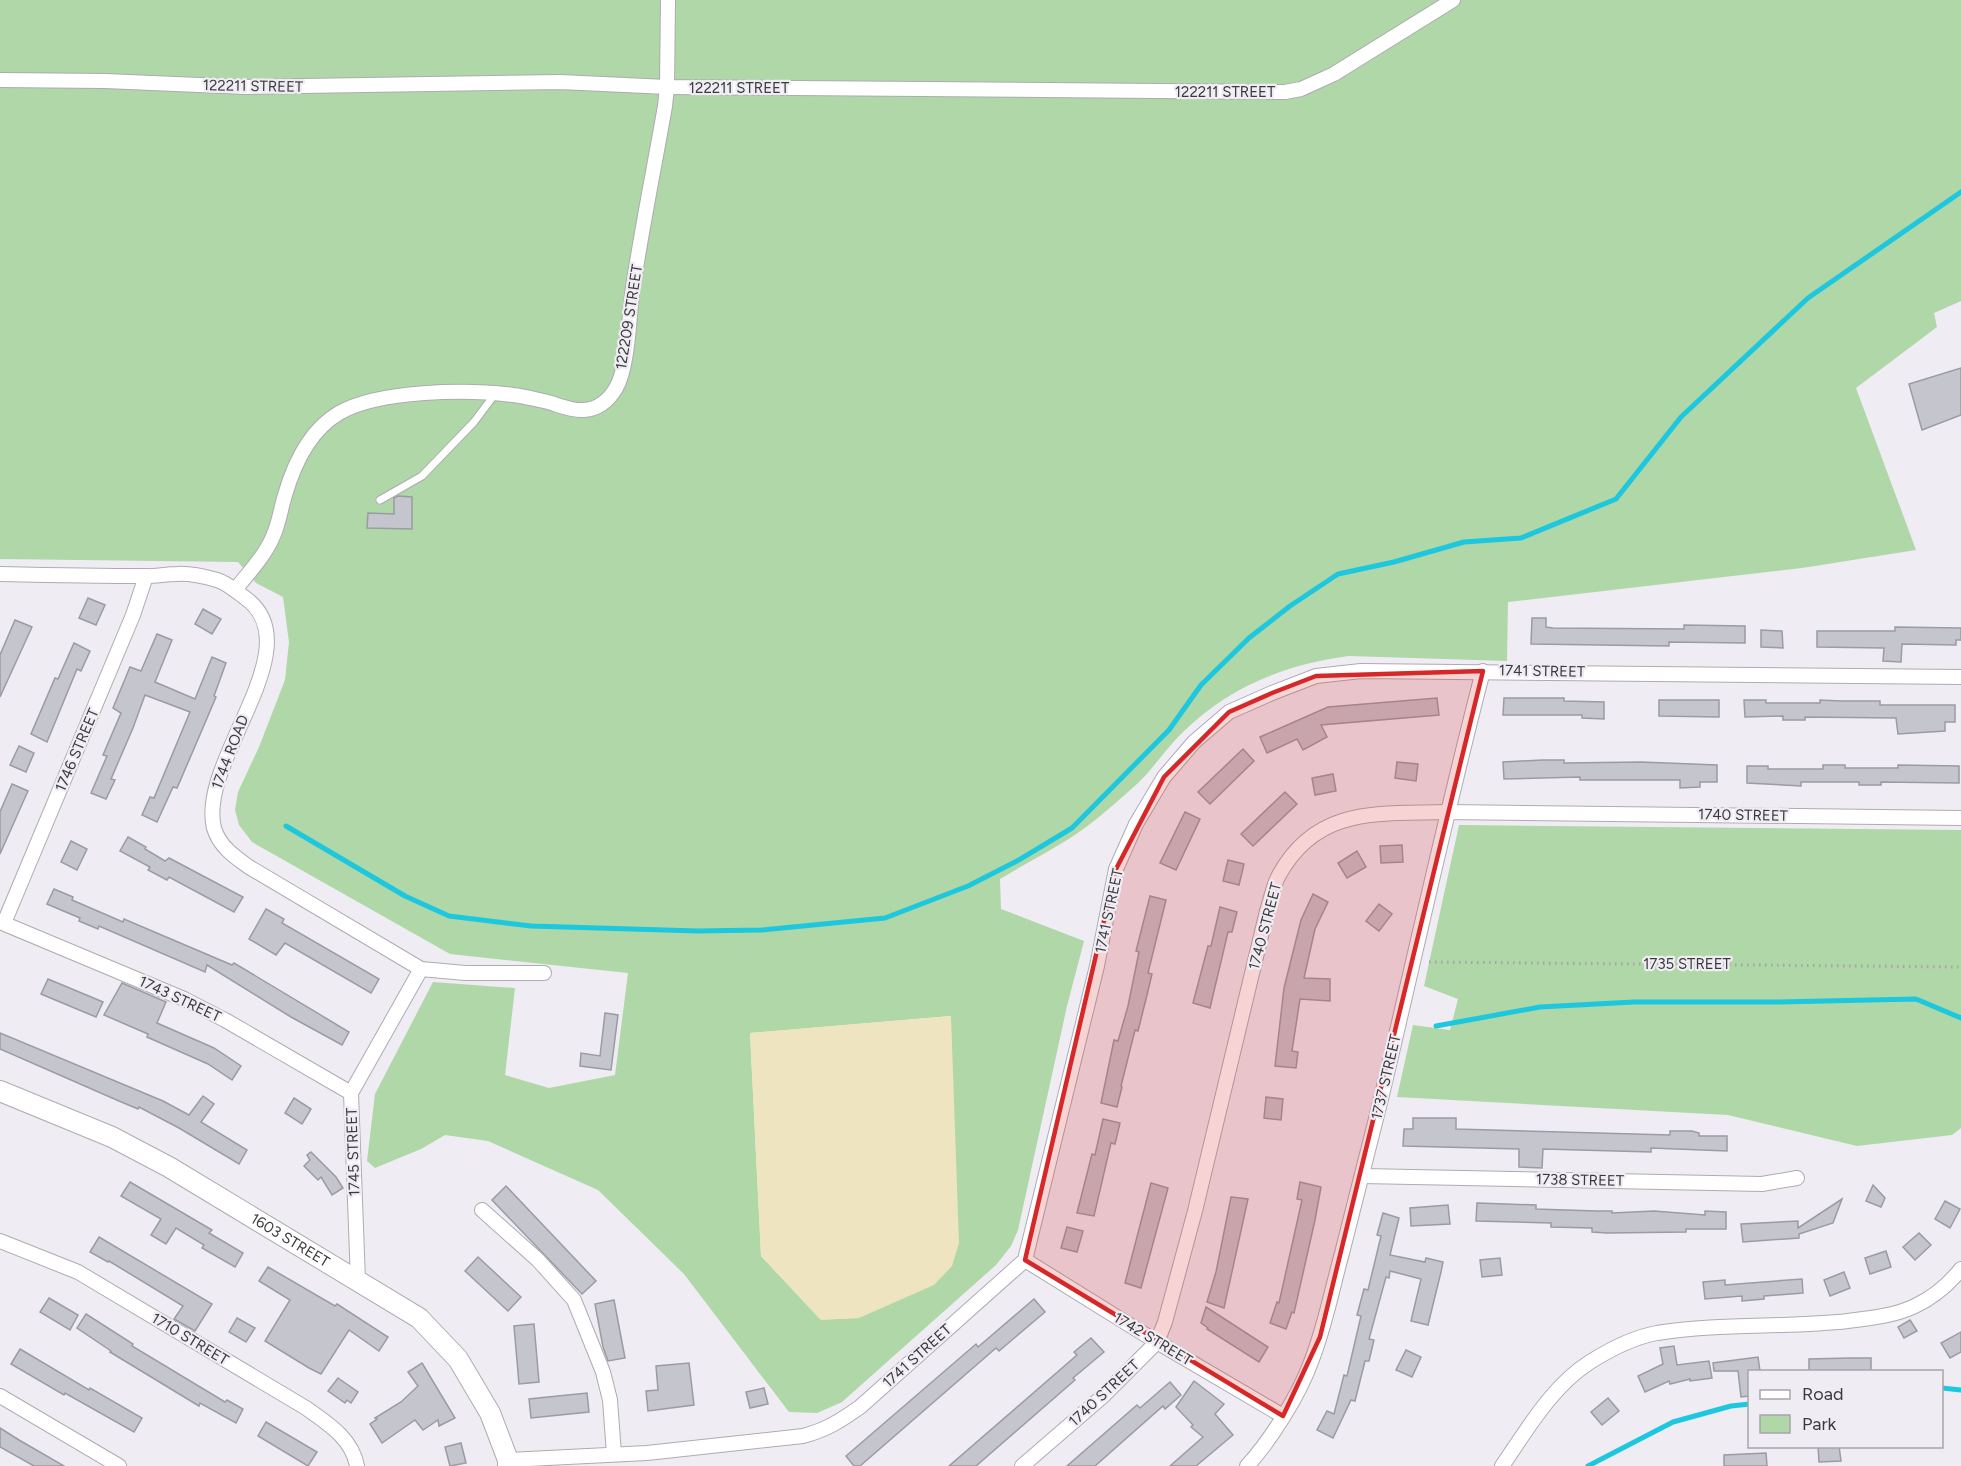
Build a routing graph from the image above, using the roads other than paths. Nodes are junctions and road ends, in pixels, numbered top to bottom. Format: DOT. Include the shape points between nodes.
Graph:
graph roads {
  1 [pos="668,0"];
  2 [pos="1453,0"];
  3 [pos="0,80"];
  4 [pos="667,87"];
  5 [pos="495,394"];
  6 [pos="381,500"];
  7 [pos="0,574"];
  8 [pos="146,576"];
  9 [pos="235,590"];
  10 [pos="1483,671"];
  11 [pos="1961,677"];
  12 [pos="1446,812"];
  13 [pos="1961,818"];
  14 [pos="2,922"];
  15 [pos="421,969"];
  16 [pos="544,973"];
  17 [pos="0,1091"];
  18 [pos="351,1093"];
  19 [pos="1362,1176"];
  20 [pos="1797,1178"];
  21 [pos="482,1209"];
  22 [pos="0,1242"];
  23 [pos="1025,1260"];
  24 [pos="1961,1269"];
  25 [pos="358,1281"];
  26 [pos="1157,1342"];
  27 [pos="0,1396"];
  28 [pos="1282,1416"];
  29 [pos="614,1454"];
  30 [pos="648,1459"];
  31 [pos="508,1463"];
  32 [pos="119,1466"];
  33 [pos="357,1466"];
  34 [pos="1022,1466"];
  35 [pos="1247,1466"];
  36 [pos="1502,1466"];
  1 -- 4 [label="street, 122209 STREET"];
  2 -- 4 [label="street, 122211 STREET" via="1334,74 1285,92"];
  3 -- 4 [label="street, 122211 STREET" via="246,87 560,82"];
  4 -- 5 [label="street, 122209 STREET" via="617,386 608,399 582,410"];
  5 -- 6 [label="lane" via="422,476"];
  5 -- 9 [label="street, 122209 STREET" via="421,393 378,399 339,413 315,433 300,456 266,551"];
  7 -- 8 [label="street, 1744 ROAD"];
  8 -- 9 [label="street, 1744 ROAD" via="179,573 219,581"];
  8 -- 14 [label="street, 1746 STREET" via="134,615"];
  9 -- 15 [label="street, 1744 ROAD" via="263,616 268,638 263,670 217,783 211,806 214,830 227,851 249,867"];
  10 -- 11 [label="street, 1741 STREET"];
  10 -- 12 [label="street, 1737 STREET"];
  10 -- 23 [label="street, 1741 STREET" via="1361,671 1316,676 1229,712 1194,742 1164,777 1136,824 1116,869 1097,966"];
  12 -- 13 [label="street, 1740 STREET"];
  12 -- 19 [label="street, 1737 STREET"];
  12 -- 26 [label="street, 1740 STREET" via="1367,814 1342,819 1294,852 1278,877 1195,1211"];
  14 -- 18 [label="street, 1743 STREET" via="184,999"];
  15 -- 16 [label="street, 1744 ROAD"];
  15 -- 18 [label="street, 1745 STREET"];
  17 -- 25 [label="street, 1603 STREET" via="112,1137 169,1167"];
  18 -- 25 [label="street, 1745 STREET"];
  19 -- 20 [label="street, 1738 STREET" via="1762,1184"];
  19 -- 28 [label="street, 1737 STREET" via="1320,1337 1307,1371"];
  21 -- 29 [label="street" via="538,1260 574,1300 603,1372 610,1400"];
  22 -- 33 [label="street, 1710 STREET" via="78,1272 306,1408 338,1432 356,1456"];
  23 -- 26 [label="street, 1742 STREET"];
  23 -- 30 [label="street, 1741 STREET" via="836,1425 803,1436"];
  24 -- 36 [label="street" via="1934,1295 1893,1314 1834,1322 1665,1332 1614,1349 1573,1375"];
  25 -- 31 [label="street, 1603 STREET" via="419,1318 458,1359 490,1413"];
  26 -- 28 [label="street, 1742 STREET"];
  26 -- 34 [label="street, 1740 STREET" via="1102,1397"];
  27 -- 32 [label="street"];
  28 -- 35 [label="street, 1737 STREET"];
  29 -- 30 [label="street, 1741 STREET"];
  29 -- 31 [label="street, 1741 STREET"];
}
